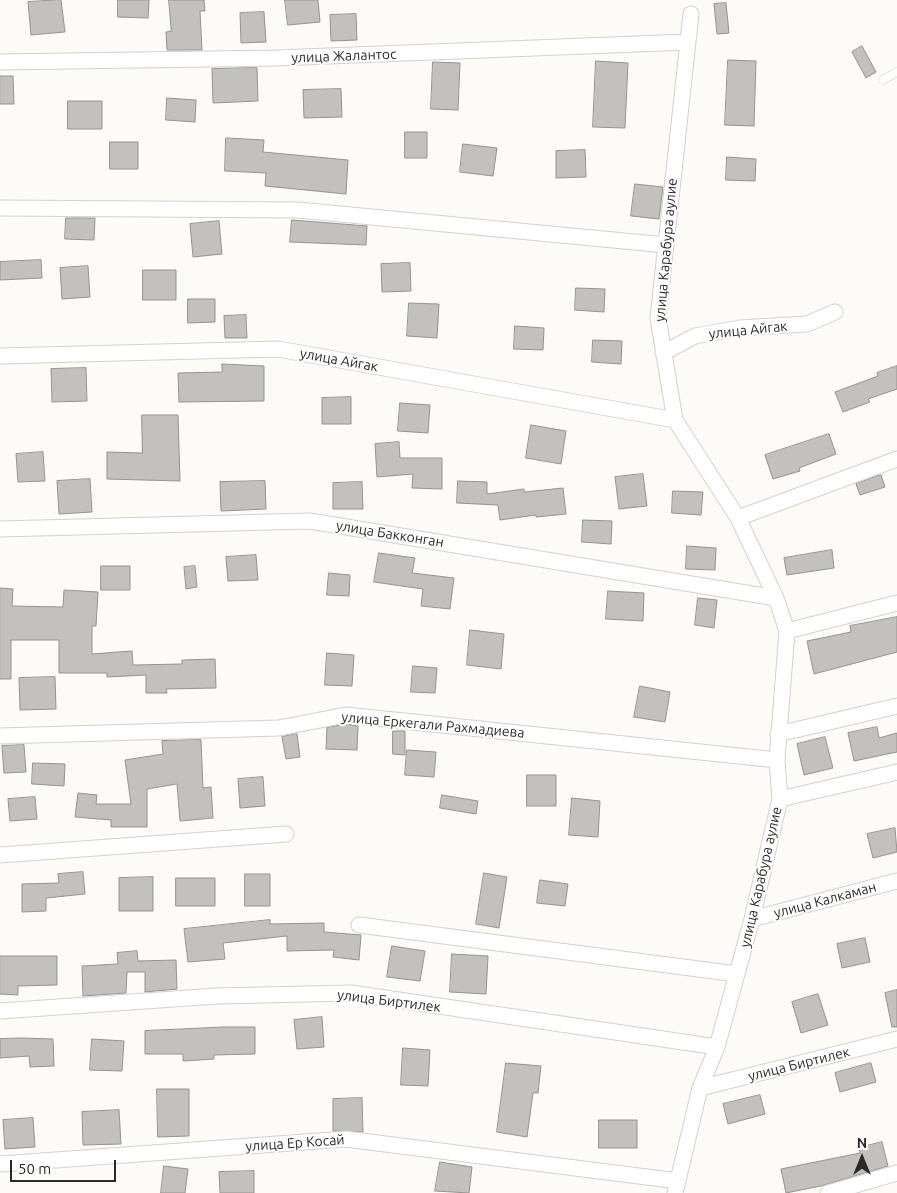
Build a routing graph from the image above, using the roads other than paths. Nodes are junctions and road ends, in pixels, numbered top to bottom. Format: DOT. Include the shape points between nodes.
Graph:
graph roads {
  1 [pos="691,14"];
  2 [pos="688,42"];
  3 [pos="0,62"];
  4 [pos="897,72"];
  5 [pos="883,80"];
  6 [pos="0,208"];
  7 [pos="666,245"];
  8 [pos="835,312"];
  9 [pos="663,353"];
  10 [pos="0,356"];
  11 [pos="675,420"];
  12 [pos="897,459"];
  13 [pos="738,518"];
  14 [pos="0,529"];
  15 [pos="776,598"];
  16 [pos="897,603"];
  17 [pos="787,631"];
  18 [pos="897,706"];
  19 [pos="778,734"];
  20 [pos="0,736"];
  21 [pos="777,760"];
  22 [pos="897,772"];
  23 [pos="780,799"];
  24 [pos="286,834"];
  25 [pos="0,855"];
  26 [pos="897,881"];
  27 [pos="752,919"];
  28 [pos="358,925"];
  29 [pos="737,974"];
  30 [pos="0,1011"];
  31 [pos="897,1039"];
  32 [pos="716,1047"];
  33 [pos="700,1088"];
  34 [pos="0,1164"];
  35 [pos="897,1173"];
  36 [pos="677,1187"];
  37 [pos="828,1193"];
  1 -- 2 [label="street, улица Карабура аулие"];
  2 -- 3 [label="street, улица Жалантос" via="277,58"];
  2 -- 7 [label="street, улица Карабура аулие"];
  4 -- 5 [label="lane"];
  6 -- 7 [label="street" via="298,210"];
  7 -- 9 [label="street, улица Карабура аулие" via="658,318"];
  8 -- 9 [label="street, улица Айгак" via="808,324 740,328 695,336"];
  9 -- 11 [label="street, улица Карабура аулие"];
  10 -- 11 [label="street, улица Айгак" via="278,350"];
  11 -- 13 [label="street, улица Карабура аулие"];
  12 -- 13 [label="street"];
  13 -- 15 [label="street, улица Карабура аулие"];
  14 -- 15 [label="street, улица Бакконган" via="310,521"];
  15 -- 17 [label="street, улица Карабура аулие"];
  16 -- 17 [label="street"];
  17 -- 19 [label="street, улица Карабура аулие"];
  18 -- 19 [label="street"];
  19 -- 21 [label="street, улица Карабура аулие"];
  20 -- 21 [label="street, улица Еркегали Рахмадиева" via="280,728 346,715"];
  21 -- 23 [label="street, улица Карабура аулие"];
  22 -- 23 [label="street"];
  23 -- 27 [label="street, улица Карабура аулие"];
  24 -- 25 [label="street"];
  26 -- 27 [label="street, улица Калкаман"];
  27 -- 29 [label="street, улица Карабура аулие"];
  28 -- 29 [label="street"];
  29 -- 32 [label="street, улица Карабура аулие"];
  30 -- 32 [label="street, улица Биртилек" via="217,996 351,993"];
  31 -- 33 [label="street, улица Биртилек"];
  32 -- 33 [label="street, улица Карабура аулие"];
  33 -- 36 [label="street, улица Карабура аулие"];
  34 -- 36 [label="street, улица Ер Косай" via="346,1139"];
  35 -- 37 [label="street"];
}
